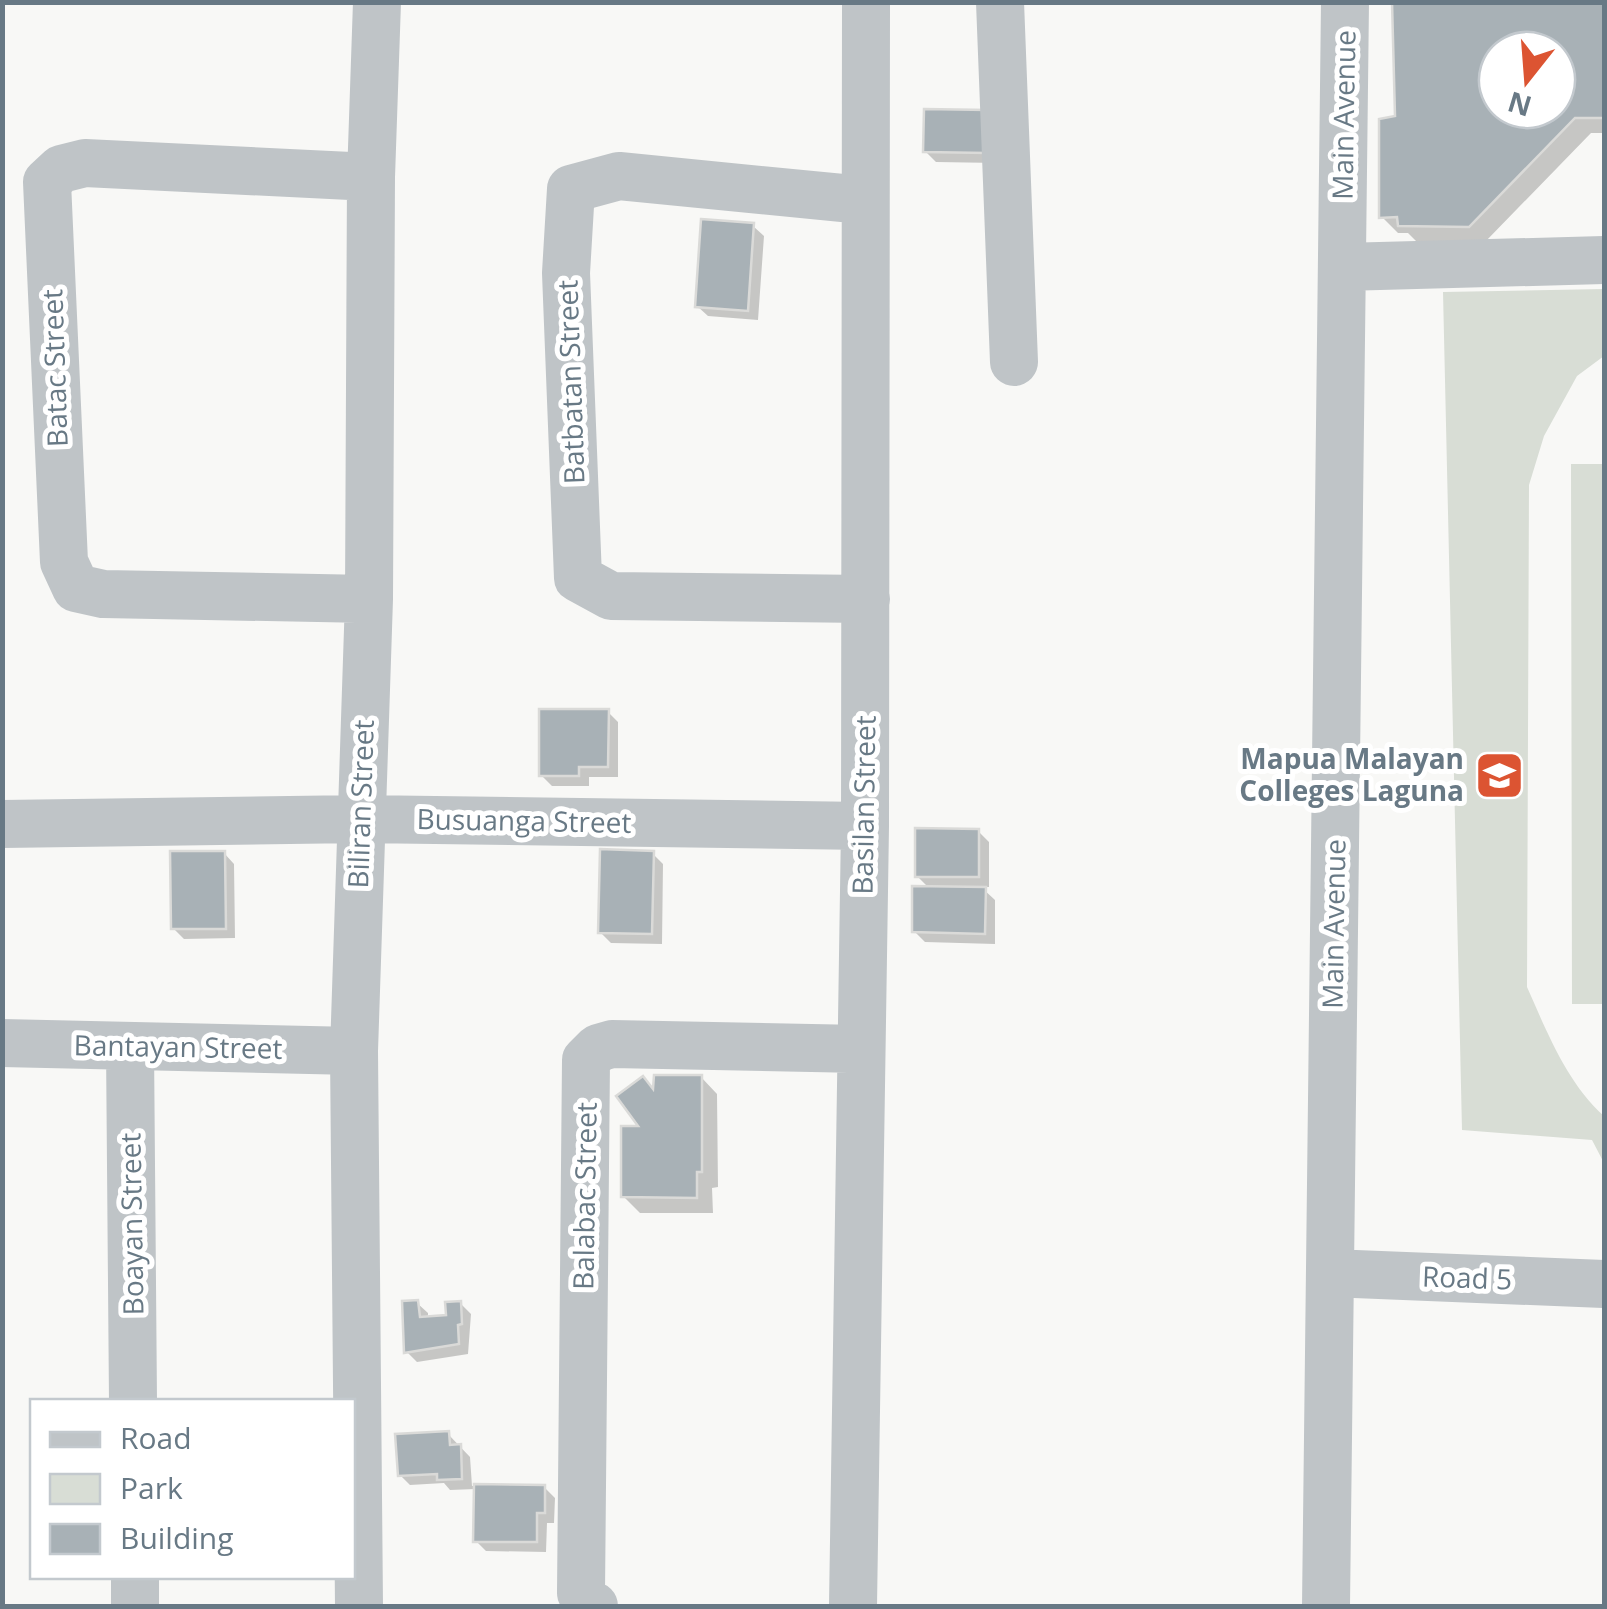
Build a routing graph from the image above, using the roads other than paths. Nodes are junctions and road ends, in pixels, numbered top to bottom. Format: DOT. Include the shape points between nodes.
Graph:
graph roads {
  1 [pos="378,2"];
  2 [pos="866,2"];
  3 [pos="1000,2"];
  4 [pos="1345,2"];
  5 [pos="372,178"];
  6 [pos="863,200"];
  7 [pos="1604,260"];
  8 [pos="1342,267"];
  9 [pos="1014,362"];
  10 [pos="369,599"];
  11 [pos="866,599"];
  12 [pos="360,819"];
  13 [pos="2,824"];
  14 [pos="865,826"];
  15 [pos="2,1043"];
  16 [pos="130,1046"];
  17 [pos="861,1050"];
  18 [pos="354,1051"];
  19 [pos="1330,1272"];
  20 [pos="1604,1284"];
  21 [pos="134,1399"];
  22 [pos="135,1579"];
  23 [pos="135,1606"];
  24 [pos="359,1606"];
  25 [pos="594,1606"];
  26 [pos="854,1606"];
  27 [pos="1326,1606"];
  1 -- 5 [label="street, Biliran Street"];
  2 -- 6 [label="street, Basilan Street"];
  3 -- 9 [label="street"];
  4 -- 8 [label="street, Main Avenue"];
  5 -- 10 [label="street, Biliran Street"];
  5 -- 10 [label="street, Batac Street" via="85,163 61,169 47,182 64,562 76,588"];
  6 -- 11 [label="street, Basilan Street"];
  6 -- 11 [label="street, Batbatan Street" via="620,176 572,190 566,273 578,578 611,596"];
  7 -- 8 [label="street"];
  8 -- 19 [label="street, Main Avenue"];
  10 -- 12 [label="street, Biliran Street"];
  11 -- 14 [label="street, Basilan Street"];
  12 -- 13 [label="street, Busuanga Street"];
  12 -- 14 [label="street, Busuanga Street"];
  12 -- 18 [label="street, Biliran Street"];
  14 -- 17 [label="street, Basilan Street"];
  15 -- 16 [label="street, Bantayan Street"];
  16 -- 18 [label="street, Bantayan Street"];
  16 -- 21 [label="street, Boayan Street"];
  17 -- 25 [label="street, Balabac Street" via="612,1044 586,1060 581,1593"];
  17 -- 26 [label="street, Basilan Street"];
  18 -- 24 [label="street, Biliran Street"];
  19 -- 20 [label="street, Road 5"];
  19 -- 27 [label="street, Main Avenue"];
  22 -- 23 [label="street"];
}
